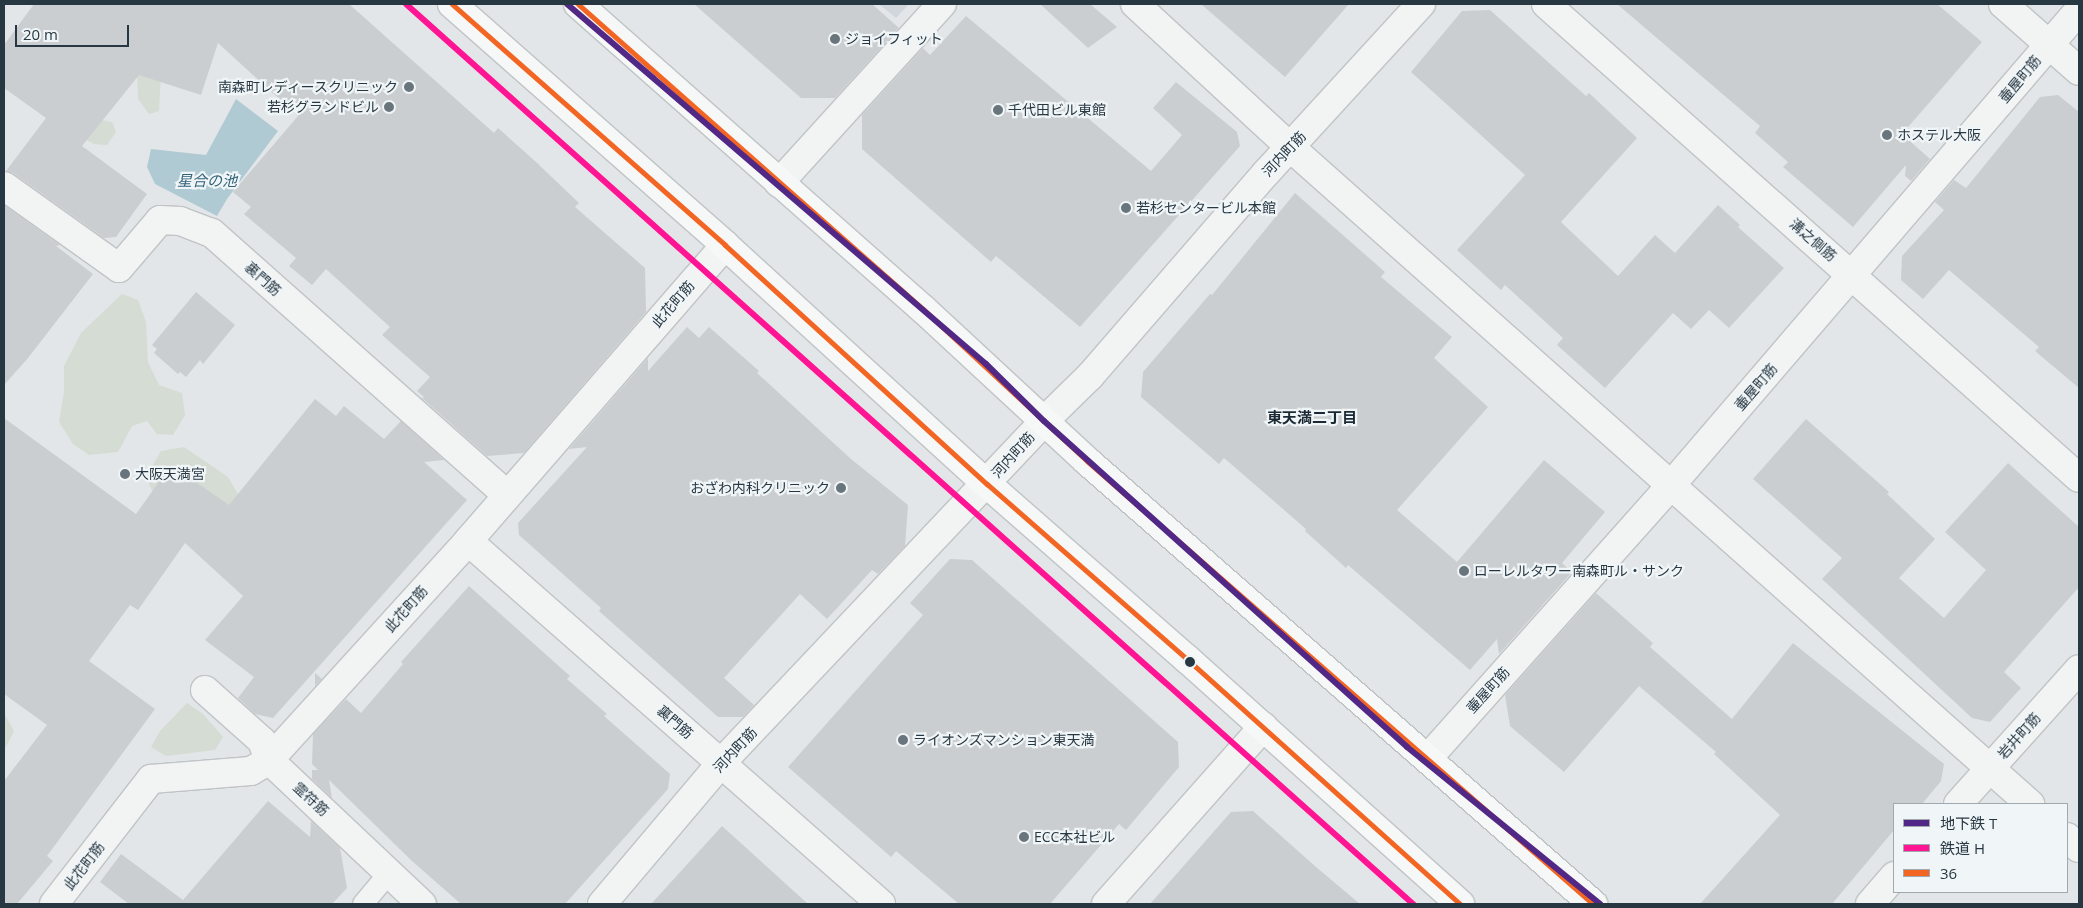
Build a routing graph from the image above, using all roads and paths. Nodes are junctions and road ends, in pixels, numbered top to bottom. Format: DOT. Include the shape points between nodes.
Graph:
graph roads {
  1 [pos="452,4"];
  2 [pos="578,4"];
  3 [pos="942,4"];
  4 [pos="1135,4"];
  5 [pos="1421,4"];
  6 [pos="1546,4"];
  7 [pos="2003,4"];
  8 [pos="2079,10"];
  9 [pos="2050,45"];
  10 [pos="2079,71"];
  11 [pos="1290,147"];
  12 [pos="779,183"];
  13 [pos="4,186"];
  14 [pos="725,245"];
  15 [pos="1853,275"];
  16 [pos="1044,421"];
  17 [pos="2079,478"];
  18 [pos="987,484"];
  19 [pos="1672,484"];
  20 [pos="507,495"];
  21 [pos="468,541"];
  22 [pos="2079,669"];
  23 [pos="205,690"];
  24 [pos="1263,727"];
  25 [pos="1428,758"];
  26 [pos="269,760"];
  27 [pos="722,763"];
  28 [pos="1990,768"];
  29 [pos="1959,803"];
  30 [pos="2029,803"];
  31 [pos="2068,838"];
  32 [pos="2079,848"];
  33 [pos="389,873"];
  34 [pos="1893,877"];
  35 [pos="54,904"];
  36 [pos="362,904"];
  37 [pos="422,904"];
  38 [pos="602,904"];
  39 [pos="881,904"];
  40 [pos="1106,904"];
  41 [pos="1460,904"];
  42 [pos="1593,904"];
  43 [pos="1870,904"];
  1 -- 14 [label="highway"];
  2 -- 12 [label="highway"];
  3 -- 12 [label="street"];
  4 -- 11 [label="street"];
  5 -- 11 [label="street, 河内町筋"];
  6 -- 15 [label="street, 溝之側筋"];
  7 -- 9 [label="street"];
  8 -- 9 [label="street, 壷屋町筋"];
  9 -- 10 [label="street"];
  9 -- 15 [label="street, 壷屋町筋"];
  11 -- 16 [label="street, 河内町筋" via="1090,376"];
  11 -- 19 [label="street"];
  12 -- 16 [label="highway"];
  13 -- 20 [label="street, 裏門筋" via="119,268 160,220 180,221 212,233"];
  14 -- 18 [label="highway"];
  14 -- 20 [label="street, 此花町筋"];
  15 -- 17 [label="street, 溝之側筋"];
  15 -- 19 [label="street, 壷屋町筋"];
  16 -- 18 [label="street, 河内町筋"];
  16 -- 25 [label="highway"];
  18 -- 24 [label="highway"];
  18 -- 27 [label="street, 河内町筋"];
  19 -- 25 [label="street, 壷屋町筋"];
  19 -- 28 [label="street"];
  20 -- 21 [label="street, 此花町筋"];
  21 -- 26 [label="street, 此花町筋"];
  21 -- 27 [label="street, 裏門筋"];
  22 -- 28 [label="street, 岩井町筋"];
  23 -- 26 [label="street, 霊符筋" via="262,741"];
  24 -- 40 [label="street"];
  24 -- 41 [label="highway"];
  25 -- 42 [label="highway"];
  26 -- 33 [label="street, 霊符筋"];
  26 -- 35 [label="street, 此花町筋" via="251,771 151,779"];
  27 -- 38 [label="street, 河内町筋"];
  27 -- 39 [label="street, 裏門筋"];
  28 -- 29 [label="street, 岩井町筋"];
  28 -- 30 [label="street"];
  31 -- 32 [label="street"];
  33 -- 36 [label="lane"];
  33 -- 37 [label="street, 霊符筋"];
  34 -- 43 [label="street"];
}
